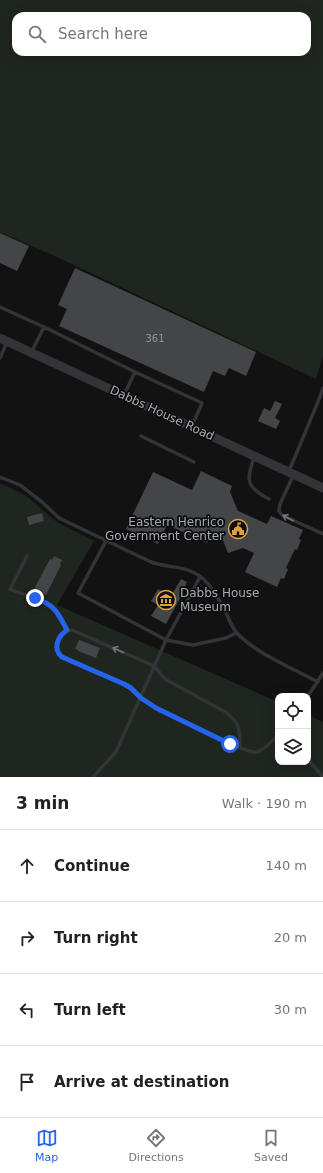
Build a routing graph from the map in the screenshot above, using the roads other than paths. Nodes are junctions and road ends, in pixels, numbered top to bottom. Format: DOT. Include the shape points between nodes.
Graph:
graph roads {
  1 [pos="0,307"];
  2 [pos="44,327"];
  3 [pos="4,340"];
  4 [pos="31,353"];
  5 [pos="0,358"];
  6 [pos="135,372"];
  7 [pos="323,388"];
  8 [pos="124,395"];
  9 [pos="192,426"];
  10 [pos="141,436"];
  11 [pos="254,456"];
  12 [pos="194,462"];
  13 [pos="291,473"];
  14 [pos="0,477"];
  15 [pos="323,488"];
  16 [pos="269,499"];
  17 [pos="323,534"];
  18 [pos="106,541"];
  19 [pos="27,556"];
  20 [pos="200,577"];
  21 [pos="67,630"];
  22 [pos="236,632"];
  23 [pos="166,640"];
  24 [pos="154,666"];
  25 [pos="323,673"];
  26 [pos="318,682"];
  27 [pos="310,693"];
  28 [pos="141,698"];
  29 [pos="275,738"];
  30 [pos="240,747"];
  31 [pos="311,763"];
  32 [pos="93,777"];
  33 [pos="323,777"];
  1 -- 2 [label="lane"];
  2 -- 4 [label="lane"];
  2 -- 6 [label="lane"];
  3 -- 4 [label="street, Dabbs House Road"];
  3 -- 5 [label="lane"];
  4 -- 8 [label="street, Dabbs House Road"];
  6 -- 8 [label="lane"];
  6 -- 9 [label="lane" via="202,403"];
  7 -- 13 [label="lane"];
  8 -- 9 [label="street, Dabbs House Road"];
  9 -- 11 [label="street, Dabbs House Road"];
  10 -- 12 [label="lane"];
  11 -- 13 [label="street, Dabbs House Road"];
  11 -- 16 [label="lane" via="249,472 251,485 254,491"];
  13 -- 15 [label="street, Dabbs House Road"];
  17 -- 13 [label="lane, one-way" via="282,515 279,511"];
  14 -- 18 [label="lane" via="20,485 59,518"];
  18 -- 20 [label="lane" via="151,562 184,569"];
  18 -- 23 [label="lane" via="78,593"];
  19 -- 21 [label="lane" via="10,589 56,609"];
  20 -- 22 [label="lane" via="221,604"];
  20 -- 23 [label="lane"];
  24 -- 21 [label="lane, one-way"];
  21 -- 28 [label="lane" via="58,640 58,654 124,684"];
  22 -- 23 [label="lane" via="226,638 193,645"];
  22 -- 26 [label="lane" via="255,648"];
  23 -- 24 [label="lane"];
  24 -- 28 [label="lane"];
  24 -- 30 [label="lane" via="165,679 227,713 238,724"];
  25 -- 26 [label="lane"];
  26 -- 27 [label="lane"];
  28 -- 30 [label="lane" via="156,708"];
  28 -- 32 [label="lane" via="116,752"];
  29 -- 30 [label="lane" via="258,752"];
  31 -- 33 [label="lane"];
}
